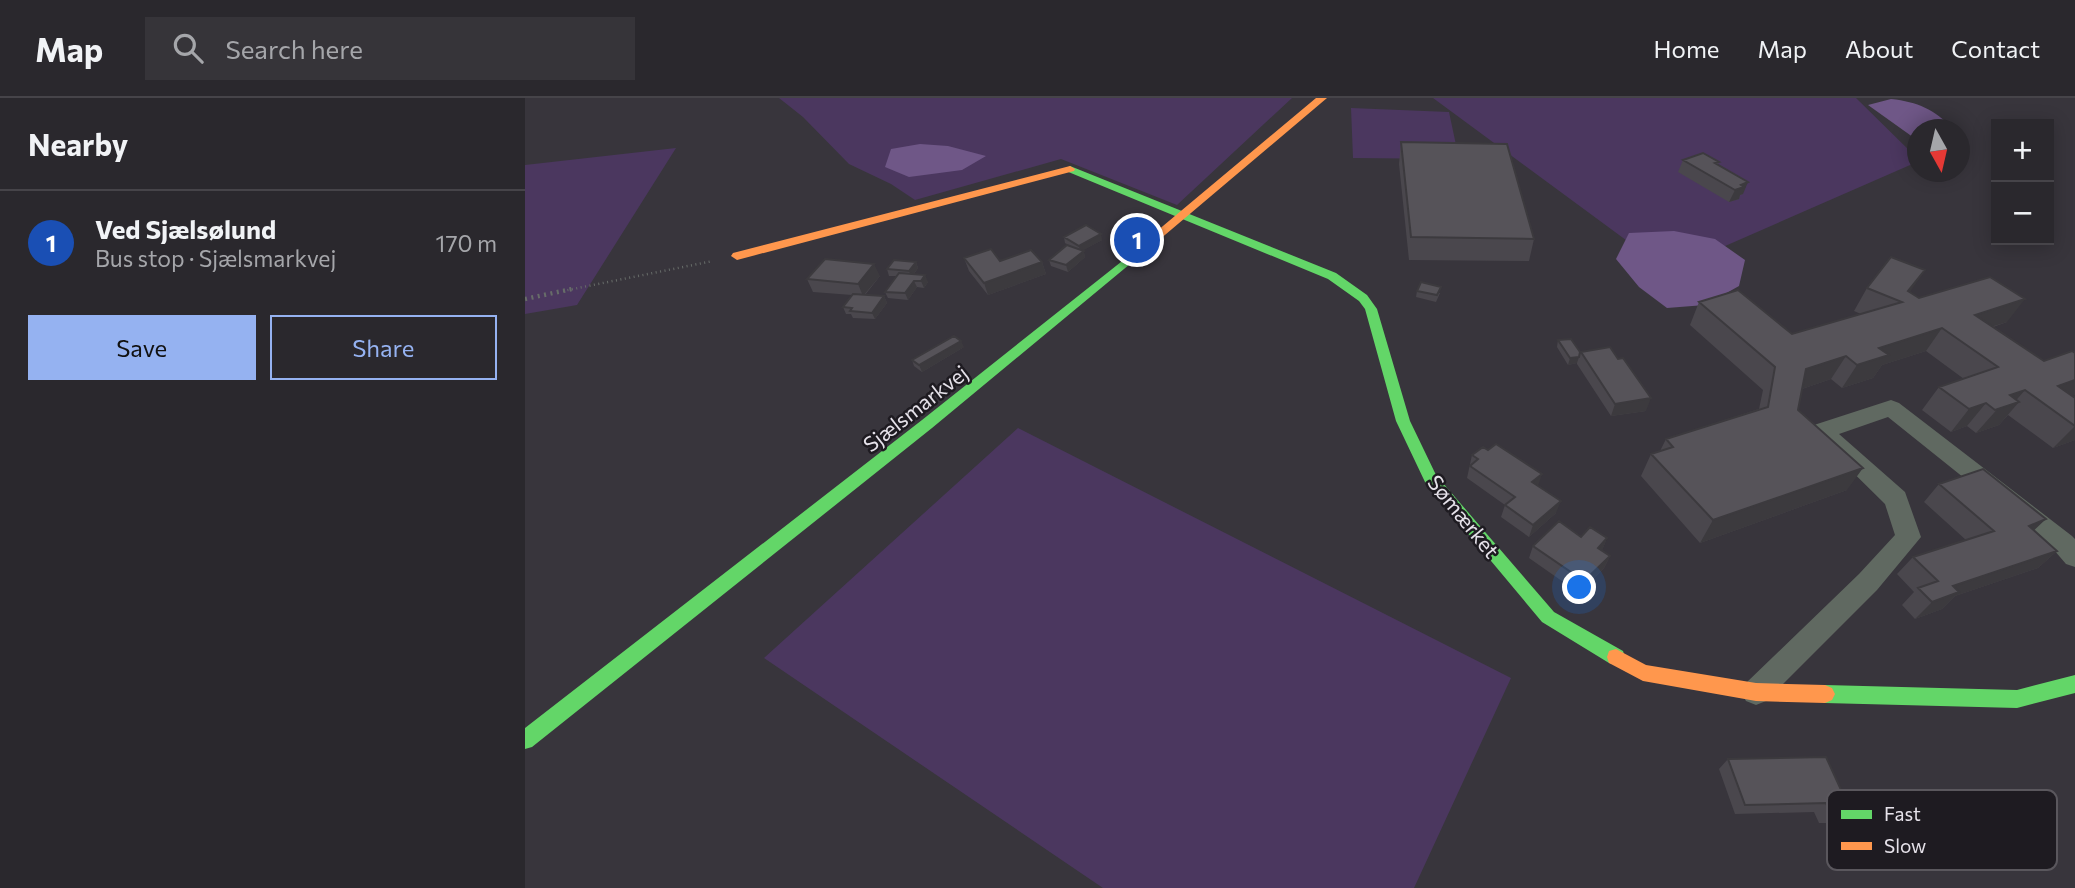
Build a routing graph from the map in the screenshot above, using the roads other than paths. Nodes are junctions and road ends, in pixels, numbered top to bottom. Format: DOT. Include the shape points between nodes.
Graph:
graph roads {
  1 [pos="1322,98"];
  2 [pos="1185,216"];
  3 [pos="737,256"];
  4 [pos="2075,557"];
  5 [pos="2075,684"];
  6 [pos="1756,692"];
  7 [pos="525,740"];
  1 -- 2 [label="street, Sjælsmarkvej"];
  2 -- 3 [label="street, Sømærket" via="1069,168"];
  2 -- 6 [label="street, Sømærket" via="1332,275 1363,298 1371,309 1403,421 1430,478 1548,617 1643,673"];
  2 -- 7 [label="street, Sjælsmarkvej" via="973,389"];
  4 -- 6 [label="street" via="1891,408 1822,431 1896,499 1908,537"];
  5 -- 6 [label="street, Sømærket" via="2017,699"];
}
